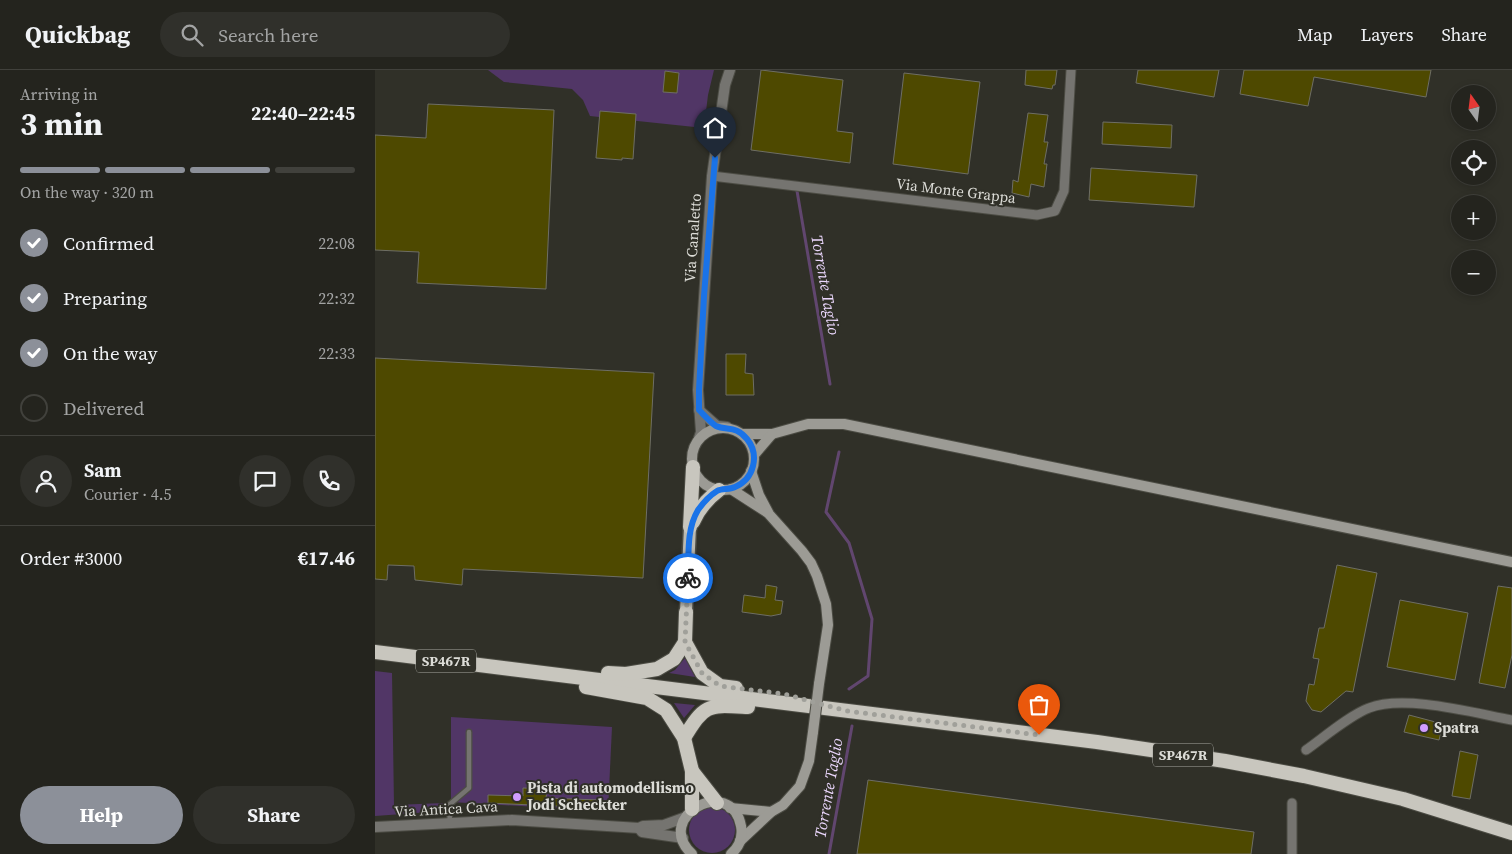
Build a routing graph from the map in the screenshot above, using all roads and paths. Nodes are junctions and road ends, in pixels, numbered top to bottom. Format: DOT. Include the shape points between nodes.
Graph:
graph roads {
  1 [pos="730,70"];
  2 [pos="1071,70"];
  3 [pos="712,176"];
  4 [pos="699,410"];
  5 [pos="727,427"];
  6 [pos="742,434"];
  7 [pos="772,434"];
  8 [pos="699,438"];
  9 [pos="754,455"];
  10 [pos="693,467"];
  11 [pos="751,472"];
  12 [pos="725,489"];
  13 [pos="768,513"];
  14 [pos="690,527"];
  15 [pos="1512,562"];
  16 [pos="686,612"];
  17 [pos="685,642"];
  18 [pos="375,652"];
  19 [pos="517,669"];
  20 [pos="847,711"];
  21 [pos="1512,720"];
  22 [pos="469,732"];
  23 [pos="684,738"];
  24 [pos="1306,750"];
  25 [pos="692,771"];
  26 [pos="1292,803"];
  27 [pos="724,806"];
  28 [pos="771,812"];
  29 [pos="689,813"];
  30 [pos="450,823"];
  31 [pos="375,827"];
  32 [pos="639,828"];
  33 [pos="1512,833"];
  34 [pos="740,841"];
  35 [pos="687,848"];
  36 [pos="731,854"];
  37 [pos="1292,854"];
  1 -- 3 [label="street, Via Canaletto"];
  2 -- 3 [label="street, Via Monte Grappa" via="1064,191 1055,211 1037,214"];
  3 -- 4 [label="street, Via Canaletto"];
  4 -- 5 [label="street" via="717,426"];
  4 -- 8 [label="street, Via Canaletto"];
  5 -- 6 [label="main road"];
  5 -- 8 [label="main road" via="709,430"];
  6 -- 7 [label="main road"];
  6 -- 9 [label="main road" via="751,444"];
  7 -- 9 [label="main road"];
  7 -- 15 [label="main road" via="808,424 845,424"];
  8 -- 10 [label="main road" via="693,449"];
  9 -- 11 [label="main road"];
  10 -- 12 [label="main road" via="702,482"];
  10 -- 14 [label="highway"];
  11 -- 12 [label="main road" via="745,481"];
  11 -- 13 [label="main road"];
  12 -- 13 [label="main road"];
  12 -- 14 [label="highway" via="705,500"];
  13 -- 28 [label="main road, bridge" via="811,563 827,604 828,625 809,761 800,786 783,805"];
  14 -- 16 [label="main road"];
  16 -- 17 [label="highway"];
  17 -- 19 [label="highway" via="674,659 657,669 626,674"];
  17 -- 20 [label="highway" via="702,673 720,686 784,694"];
  18 -- 19 [label="highway, SP467R"];
  19 -- 20 [label="highway, SP467R"];
  19 -- 23 [label="highway" via="581,686 647,698 666,710"];
  20 -- 23 [label="highway" via="713,705 697,717"];
  20 -- 33 [label="highway, SP467R" via="1225,761 1403,800"];
  21 -- 24 [label="street" via="1412,703 1384,704 1362,712"];
  22 -- 30 [label="lane" via="469,788 449,805"];
  23 -- 25 [label="highway"];
  25 -- 27 [label="highway"];
  25 -- 29 [label="highway"];
  26 -- 37 [label="street"];
  27 -- 28 [label="main road"];
  27 -- 29 [label="main road" via="707,802"];
  27 -- 34 [label="main road" via="738,818"];
  28 -- 34 [label="main road"];
  29 -- 32 [label="street, Via Antica Cava" via="664,824"];
  29 -- 35 [label="main road" via="682,827"];
  30 -- 31 [label="street, Via Antica Cava"];
  30 -- 32 [label="street, Via Antica Cava" via="513,820"];
  32 -- 35 [label="street, Via Antica Cava" via="642,832"];
  34 -- 36 [label="main road"];
}
